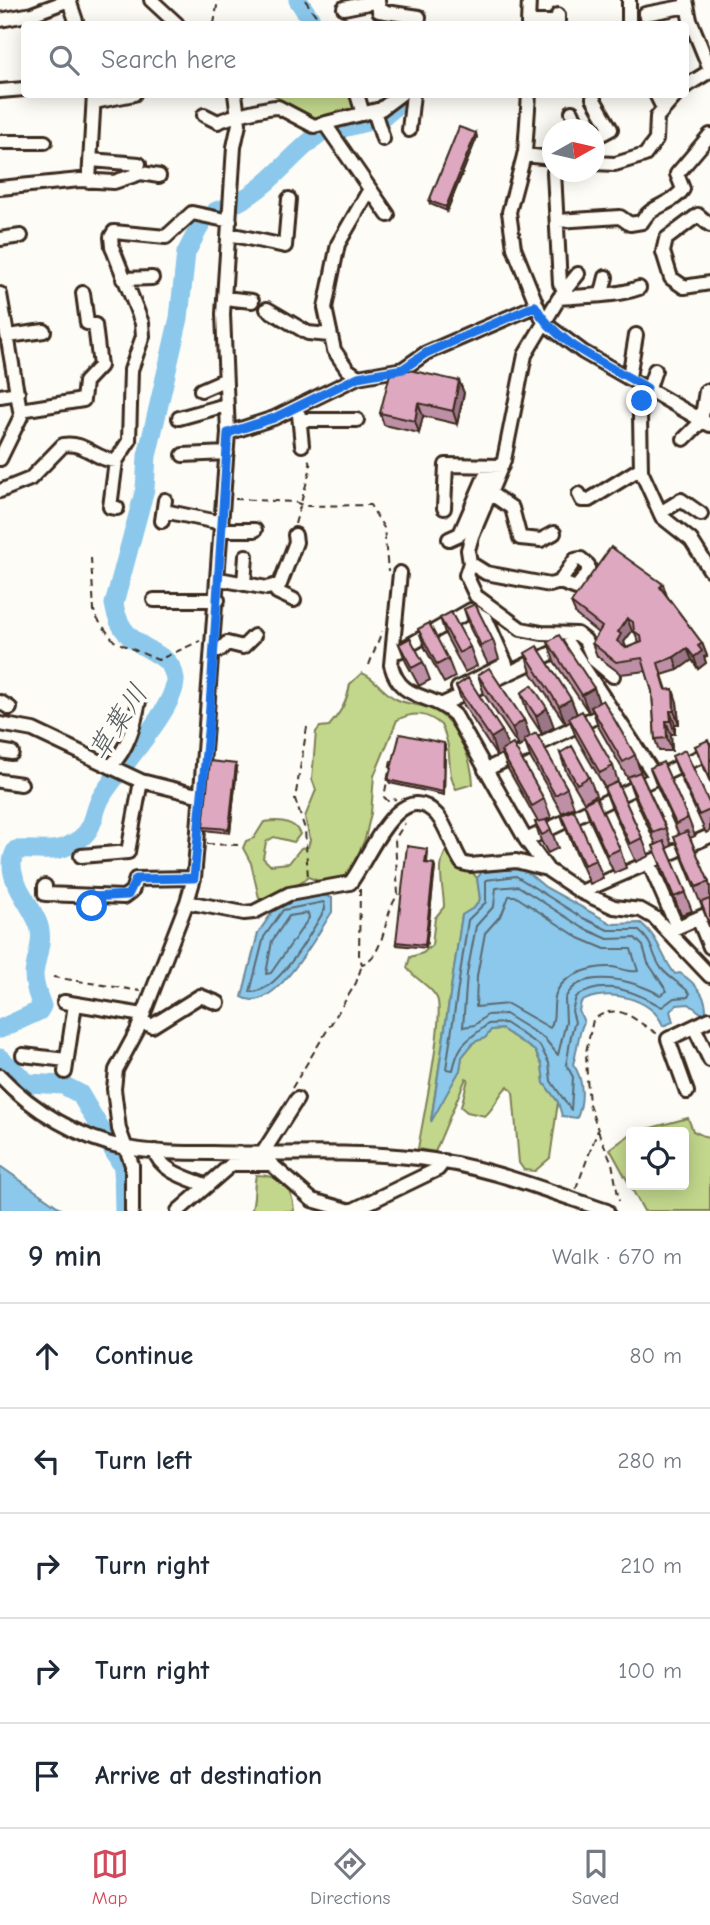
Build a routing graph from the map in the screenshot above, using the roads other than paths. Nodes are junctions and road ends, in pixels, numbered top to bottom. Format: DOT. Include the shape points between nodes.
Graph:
graph roads {
  1 [pos="69,0"];
  2 [pos="150,0"];
  3 [pos="528,0"];
  4 [pos="629,0"];
  5 [pos="686,3"];
  6 [pos="378,4"];
  7 [pos="344,8"];
  8 [pos="645,14"];
  9 [pos="558,15"];
  10 [pos="0,20"];
  11 [pos="77,21"];
  12 [pos="174,21"];
  13 [pos="418,21"];
  14 [pos="528,21"];
  15 [pos="558,21"];
  16 [pos="629,21"];
  17 [pos="706,42"];
  18 [pos="710,70"];
  19 [pos="689,83"];
  20 [pos="21,89"];
  21 [pos="0,91"];
  22 [pos="94,98"];
  23 [pos="235,98"];
  24 [pos="360,98"];
  25 [pos="396,98"];
  26 [pos="413,98"];
  27 [pos="529,98"];
  28 [pos="658,98"];
  29 [pos="673,98"];
  30 [pos="593,99"];
  31 [pos="270,101"];
  32 [pos="663,108"];
  33 [pos="572,112"];
  34 [pos="204,116"];
  35 [pos="239,116"];
  36 [pos="372,116"];
  37 [pos="575,119"];
  38 [pos="605,119"];
  39 [pos="605,119"];
  40 [pos="325,124"];
  41 [pos="409,130"];
  42 [pos="605,132"];
  43 [pos="710,135"];
  44 [pos="383,139"];
  45 [pos="0,142"];
  46 [pos="46,142"];
  47 [pos="524,155"];
  48 [pos="542,157"];
  49 [pos="91,160"];
  50 [pos="139,164"];
  51 [pos="605,164"];
  52 [pos="159,176"];
  53 [pos="89,181"];
  54 [pos="555,182"];
  55 [pos="0,188"];
  56 [pos="370,188"];
  57 [pos="289,199"];
  58 [pos="388,215"];
  59 [pos="558,221"];
  60 [pos="710,225"];
  61 [pos="229,228"];
  62 [pos="21,236"];
  63 [pos="0,239"];
  64 [pos="578,274"];
  65 [pos="606,277"];
  66 [pos="152,278"];
  67 [pos="123,279"];
  68 [pos="710,283"];
  69 [pos="639,288"];
  70 [pos="82,293"];
  71 [pos="562,293"];
  72 [pos="602,293"];
  73 [pos="0,298"];
  74 [pos="224,298"];
  75 [pos="252,302"];
  76 [pos="535,306"];
  77 [pos="267,309"];
  78 [pos="2,321"];
  79 [pos="544,323"];
  80 [pos="44,331"];
  81 [pos="330,335"];
  82 [pos="636,335"];
  83 [pos="8,336"];
  84 [pos="655,370"];
  85 [pos="358,377"];
  86 [pos="629,377"];
  87 [pos="225,380"];
  88 [pos="647,388"];
  89 [pos="201,390"];
  90 [pos="706,391"];
  91 [pos="18,393"];
  92 [pos="0,397"];
  93 [pos="226,405"];
  94 [pos="21,410"];
  95 [pos="298,414"];
  96 [pos="179,418"];
  97 [pos="357,420"];
  98 [pos="706,424"];
  99 [pos="228,433"];
  100 [pos="684,439"];
  101 [pos="302,445"];
  102 [pos="227,453"];
  103 [pos="183,455"];
  104 [pos="0,459"];
  105 [pos="116,461"];
  106 [pos="502,466"];
  107 [pos="489,467"];
  108 [pos="641,468"];
  109 [pos="0,491"];
  110 [pos="490,493"];
  111 [pos="579,494"];
  112 [pos="117,508"];
  113 [pos="444,508"];
  114 [pos="164,511"];
  115 [pos="660,513"];
  116 [pos="701,514"];
  117 [pos="222,527"];
  118 [pos="255,530"];
  119 [pos="554,533"];
  120 [pos="295,535"];
  121 [pos="449,540"];
  122 [pos="246,556"];
  123 [pos="470,563"];
  124 [pos="552,563"];
  125 [pos="568,567"];
  126 [pos="710,570"];
  127 [pos="395,575"];
  128 [pos="219,579"];
  129 [pos="560,582"];
  130 [pos="244,584"];
  131 [pos="274,587"];
  132 [pos="153,600"];
  133 [pos="218,600"];
  134 [pos="294,600"];
  135 [pos="254,635"];
  136 [pos="214,649"];
  137 [pos="393,654"];
  138 [pos="613,676"];
  139 [pos="445,699"];
  140 [pos="139,701"];
  141 [pos="613,709"];
  142 [pos="0,724"];
  143 [pos="710,751"];
  144 [pos="113,767"];
  145 [pos="485,770"];
  146 [pos="655,776"];
  147 [pos="0,781"];
  148 [pos="141,781"];
  149 [pos="21,784"];
  150 [pos="201,796"];
  151 [pos="710,835"];
  152 [pos="526,840"];
  153 [pos="81,856"];
  154 [pos="649,863"];
  155 [pos="548,870"];
  156 [pos="194,878"];
  157 [pos="45,886"];
  158 [pos="581,892"];
  159 [pos="187,902"];
  160 [pos="704,916"];
  161 [pos="672,929"];
  162 [pos="710,947"];
  163 [pos="710,976"];
  164 [pos="218,1003"];
  165 [pos="142,1018"];
  166 [pos="710,1019"];
  167 [pos="695,1028"];
  168 [pos="30,1053"];
  169 [pos="710,1060"];
  170 [pos="0,1076"];
  171 [pos="687,1092"];
  172 [pos="292,1098"];
  173 [pos="126,1148"];
  174 [pos="155,1151"];
  175 [pos="262,1154"];
  176 [pos="444,1161"];
  177 [pos="205,1185"];
  178 [pos="132,1211"];
  179 [pos="178,1211"];
  180 [pos="607,1211"];
  1 -- 10 [label="street"];
  1 -- 11 [label="street"];
  2 -- 12 [label="street"];
  3 -- 14 [label="street"];
  4 -- 16 [label="street"];
  5 -- 8 [label="street"];
  5 -- 17 [label="street"];
  6 -- 7 [label="street"];
  6 -- 13 [label="street" via="419,17"];
  9 -- 15 [label="street"];
  17 -- 18 [label="street"];
  18 -- 19 [label="street"];
  20 -- 21 [label="street"];
  22 -- 49 [label="street"];
  23 -- 35 [label="street"];
  24 -- 36 [label="street"];
  25 -- 36 [label="street"];
  26 -- 41 [label="street"];
  27 -- 47 [label="street"];
  28 -- 32 [label="street"];
  29 -- 32 [label="street"];
  30 -- 38 [label="street"];
  31 -- 35 [label="street"];
  31 -- 40 [label="street" via="314,126"];
  32 -- 51 [label="street" via="655,125 656,140 645,155"];
  33 -- 37 [label="street"];
  34 -- 35 [label="street" via="218,122"];
  35 -- 61 [label="street"];
  36 -- 40 [label="street"];
  36 -- 44 [label="street"];
  39 -- 42 [label="street" via="611,129"];
  40 -- 56 [label="street"];
  43 -- 59 [label="street" via="677,174 683,189 678,197 645,214 642,222 630,224 620,217"];
  45 -- 46 [label="street"];
  47 -- 48 [label="street"];
  47 -- 76 [label="street" via="509,212 514,248"];
  49 -- 50 [label="street"];
  49 -- 53 [label="street"];
  52 -- 53 [label="street" via="141,173 114,182"];
  53 -- 55 [label="street"];
  54 -- 59 [label="street"];
  56 -- 58 [label="street"];
  56 -- 81 [label="street" via="338,244 332,264 325,309"];
  57 -- 61 [label="street" via="285,246"];
  59 -- 71 [label="street"];
  60 -- 68 [label="street" via="698,215 666,239 663,252 671,278 684,287"];
  61 -- 67 [label="street" via="192,213 166,237 114,232 112,247"];
  61 -- 74 [label="street"];
  62 -- 63 [label="street"];
  64 -- 71 [label="street"];
  65 -- 72 [label="street"];
  66 -- 67 [label="street"];
  67 -- 105 [label="street" via="143,336 131,370 129,441"];
  69 -- 72 [label="street" via="615,296"];
  70 -- 94 [label="street" via="86,323 95,325 100,366 85,382 83,401"];
  71 -- 72 [label="street"];
  71 -- 79 [label="street"];
  73 -- 78 [label="street"];
  74 -- 75 [label="street"];
  74 -- 87 [label="street"];
  76 -- 79 [label="street"];
  76 -- 85 [label="street" via="426,353 403,369"];
  77 -- 81 [label="street" via="307,333"];
  78 -- 83 [label="street"];
  79 -- 86 [label="street" via="583,352"];
  79 -- 106 [label="street" via="525,355"];
  80 -- 83 [label="street"];
  81 -- 85 [label="street" via="339,360"];
  82 -- 86 [label="street"];
  83 -- 91 [label="street"];
  84 -- 88 [label="street"];
  85 -- 95 [label="street"];
  86 -- 88 [label="street"];
  87 -- 89 [label="street"];
  87 -- 93 [label="street"];
  88 -- 98 [label="street"];
  88 -- 108 [label="street" via="640,415"];
  90 -- 98 [label="street"];
  91 -- 92 [label="street"];
  91 -- 94 [label="street"];
  93 -- 96 [label="street"];
  93 -- 99 [label="street"];
  94 -- 104 [label="street" via="20,423"];
  95 -- 97 [label="street"];
  95 -- 99 [label="street"];
  95 -- 101 [label="street"];
  98 -- 100 [label="street"];
  99 -- 102 [label="street"];
  102 -- 103 [label="street"];
  102 -- 117 [label="street"];
  105 -- 109 [label="street" via="85,447 63,445 30,479"];
  105 -- 112 [label="street" via="110,507"];
  106 -- 107 [label="street"];
  106 -- 110 [label="street"];
  107 -- 113 [label="street" via="446,465"];
  107 -- 121 [label="street" via="460,534"];
  108 -- 111 [label="street" via="589,500 582,500"];
  108 -- 115 [label="street"];
  110 -- 119 [label="street" via="512,508 520,538 541,540"];
  110 -- 123 [label="street" via="470,543"];
  114 -- 117 [label="street"];
  115 -- 116 [label="street" via="681,500"];
  115 -- 126 [label="street" via="699,549"];
  117 -- 118 [label="street"];
  117 -- 128 [label="street"];
  120 -- 131 [label="street" via="284,577"];
  122 -- 130 [label="street"];
  123 -- 129 [label="street" via="492,574 550,585"];
  123 -- 138 [label="street" via="466,575 476,596 521,629 577,634 594,660"];
  124 -- 125 [label="street"];
  125 -- 129 [label="street"];
  125 -- 129 [label="street" via="581,559 589,569 580,586"];
  127 -- 137 [label="street"];
  128 -- 130 [label="street"];
  128 -- 133 [label="street"];
  130 -- 131 [label="street"];
  131 -- 134 [label="street"];
  132 -- 133 [label="street"];
  133 -- 136 [label="street"];
  135 -- 136 [label="street" via="243,647 227,643"];
  136 -- 150 [label="street"];
  137 -- 139 [label="street" via="395,678 410,694"];
  137 -- 139 [label="street" via="471,610 486,619 506,664"];
  139 -- 141 [label="street" via="569,645"];
  139 -- 145 [label="street"];
  140 -- 144 [label="street" via="133,731"];
  141 -- 145 [label="street"];
  141 -- 146 [label="street"];
  142 -- 144 [label="street" via="33,730"];
  143 -- 146 [label="street"];
  144 -- 148 [label="street"];
  145 -- 152 [label="street"];
  146 -- 152 [label="street"];
  147 -- 149 [label="street"];
  148 -- 150 [label="street"];
  148 -- 153 [label="street" via="128,852"];
  150 -- 156 [label="street"];
  151 -- 154 [label="street"];
  152 -- 155 [label="street"];
  154 -- 158 [label="street"];
  154 -- 161 [label="street"];
  155 -- 158 [label="street"];
  155 -- 159 [label="street" via="516,861 462,863 437,815 421,806 407,807 394,813 352,881 340,887 309,889 244,913"];
  156 -- 157 [label="street" via="136,879 128,895 92,901 45,894"];
  156 -- 159 [label="street"];
  158 -- 161 [label="street" via="614,907 641,910"];
  159 -- 165 [label="street"];
  160 -- 161 [label="street"];
  160 -- 162 [label="street"];
  161 -- 163 [label="street"];
  164 -- 165 [label="street" via="200,996 152,1027"];
  165 -- 168 [label="street" via="69,1003 65,1066"];
  165 -- 173 [label="street" via="116,1070 119,1129"];
  166 -- 167 [label="street"];
  167 -- 169 [label="street"];
  167 -- 171 [label="street" via="668,1039"];
  170 -- 173 [label="street" via="53,1118"];
  172 -- 175 [label="street"];
  173 -- 174 [label="street"];
  173 -- 178 [label="street" via="132,1165"];
  174 -- 175 [label="street"];
  174 -- 177 [label="street" via="166,1168"];
  175 -- 176 [label="street" via="382,1155"];
  176 -- 177 [label="street" via="438,1169 351,1211 312,1200 271,1164 232,1164"];
  176 -- 180 [label="street"];
  177 -- 179 [label="street"];
}
